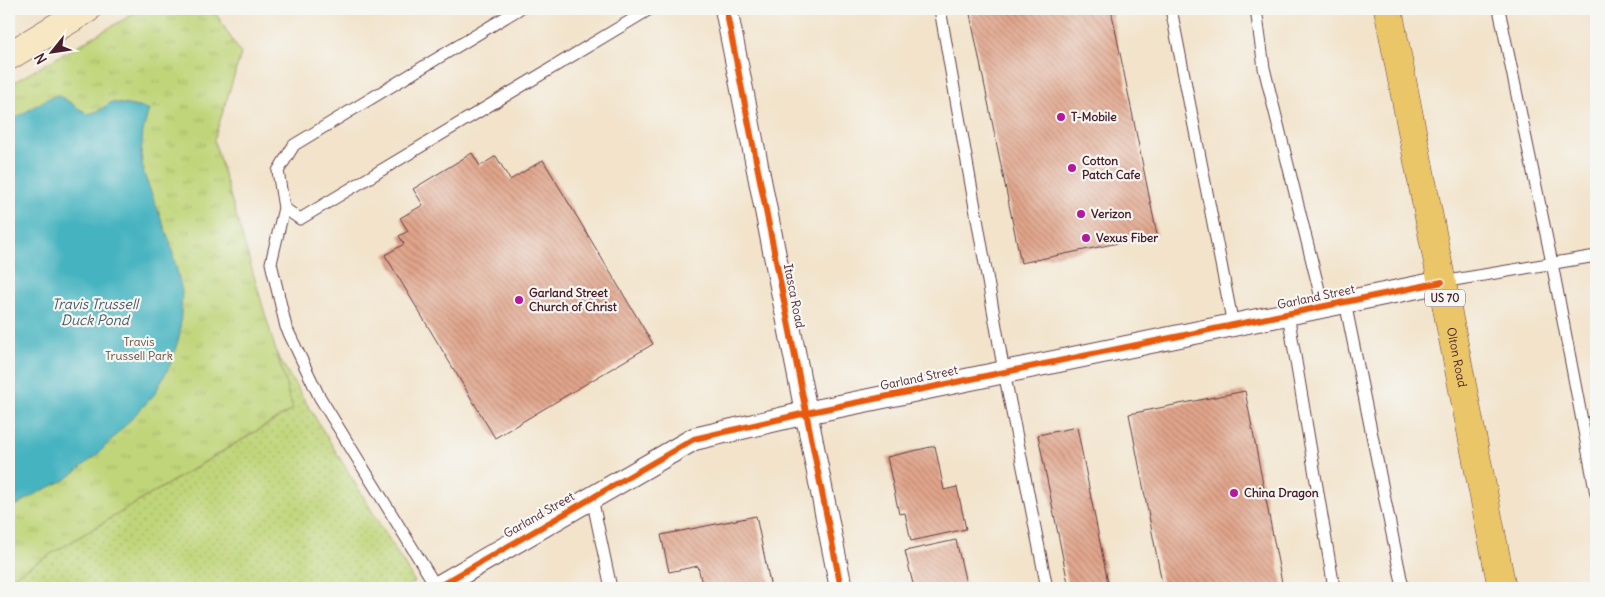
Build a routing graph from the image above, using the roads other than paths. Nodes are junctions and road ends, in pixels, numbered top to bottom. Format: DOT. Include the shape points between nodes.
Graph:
graph roads {
  1 [pos="87,9"];
  2 [pos="519,9"];
  3 [pos="650,9"];
  4 [pos="726,9"];
  5 [pos="940,9"];
  6 [pos="1171,9"];
  7 [pos="1256,9"];
  8 [pos="1388,9"];
  9 [pos="1499,9"];
  10 [pos="9,56"];
  11 [pos="284,208"];
  12 [pos="1596,256"];
  13 [pos="1552,263"];
  14 [pos="1442,282"];
  15 [pos="1334,304"];
  16 [pos="1288,314"];
  17 [pos="1233,325"];
  18 [pos="1004,372"];
  19 [pos="806,413"];
  20 [pos="1596,494"];
  21 [pos="592,498"];
  22 [pos="437,588"];
  23 [pos="610,588"];
  24 [pos="841,588"];
  25 [pos="1047,588"];
  26 [pos="1334,588"];
  27 [pos="1403,588"];
  28 [pos="1502,588"];
  1 -- 10 [label="main road"];
  2 -- 11 [label="lane" via="294,145 278,171"];
  3 -- 11 [label="lane" via="300,219"];
  4 -- 19 [label="street, Itasca Road"];
  5 -- 18 [label="lane"];
  6 -- 17 [label="lane"];
  7 -- 15 [label="lane" via="1264,68"];
  8 -- 14 [label="main road, Olton Road / US 70"];
  9 -- 13 [label="lane"];
  11 -- 22 [label="lane" via="272,263 286,328 319,396"];
  12 -- 13 [label="lane"];
  13 -- 14 [label="lane"];
  13 -- 20 [label="lane"];
  14 -- 15 [label="street, Garland Street"];
  14 -- 28 [label="main road, Olton Road / US 70"];
  15 -- 16 [label="street, Garland Street"];
  15 -- 27 [label="lane"];
  16 -- 17 [label="street, Garland Street"];
  16 -- 26 [label="lane"];
  17 -- 18 [label="street, Garland Street"];
  18 -- 19 [label="street, Garland Street"];
  18 -- 25 [label="lane"];
  19 -- 21 [label="street, Garland Street" via="694,439"];
  19 -- 24 [label="street, Itasca Road"];
  21 -- 22 [label="street, Garland Street"];
  21 -- 23 [label="lane"];
}
